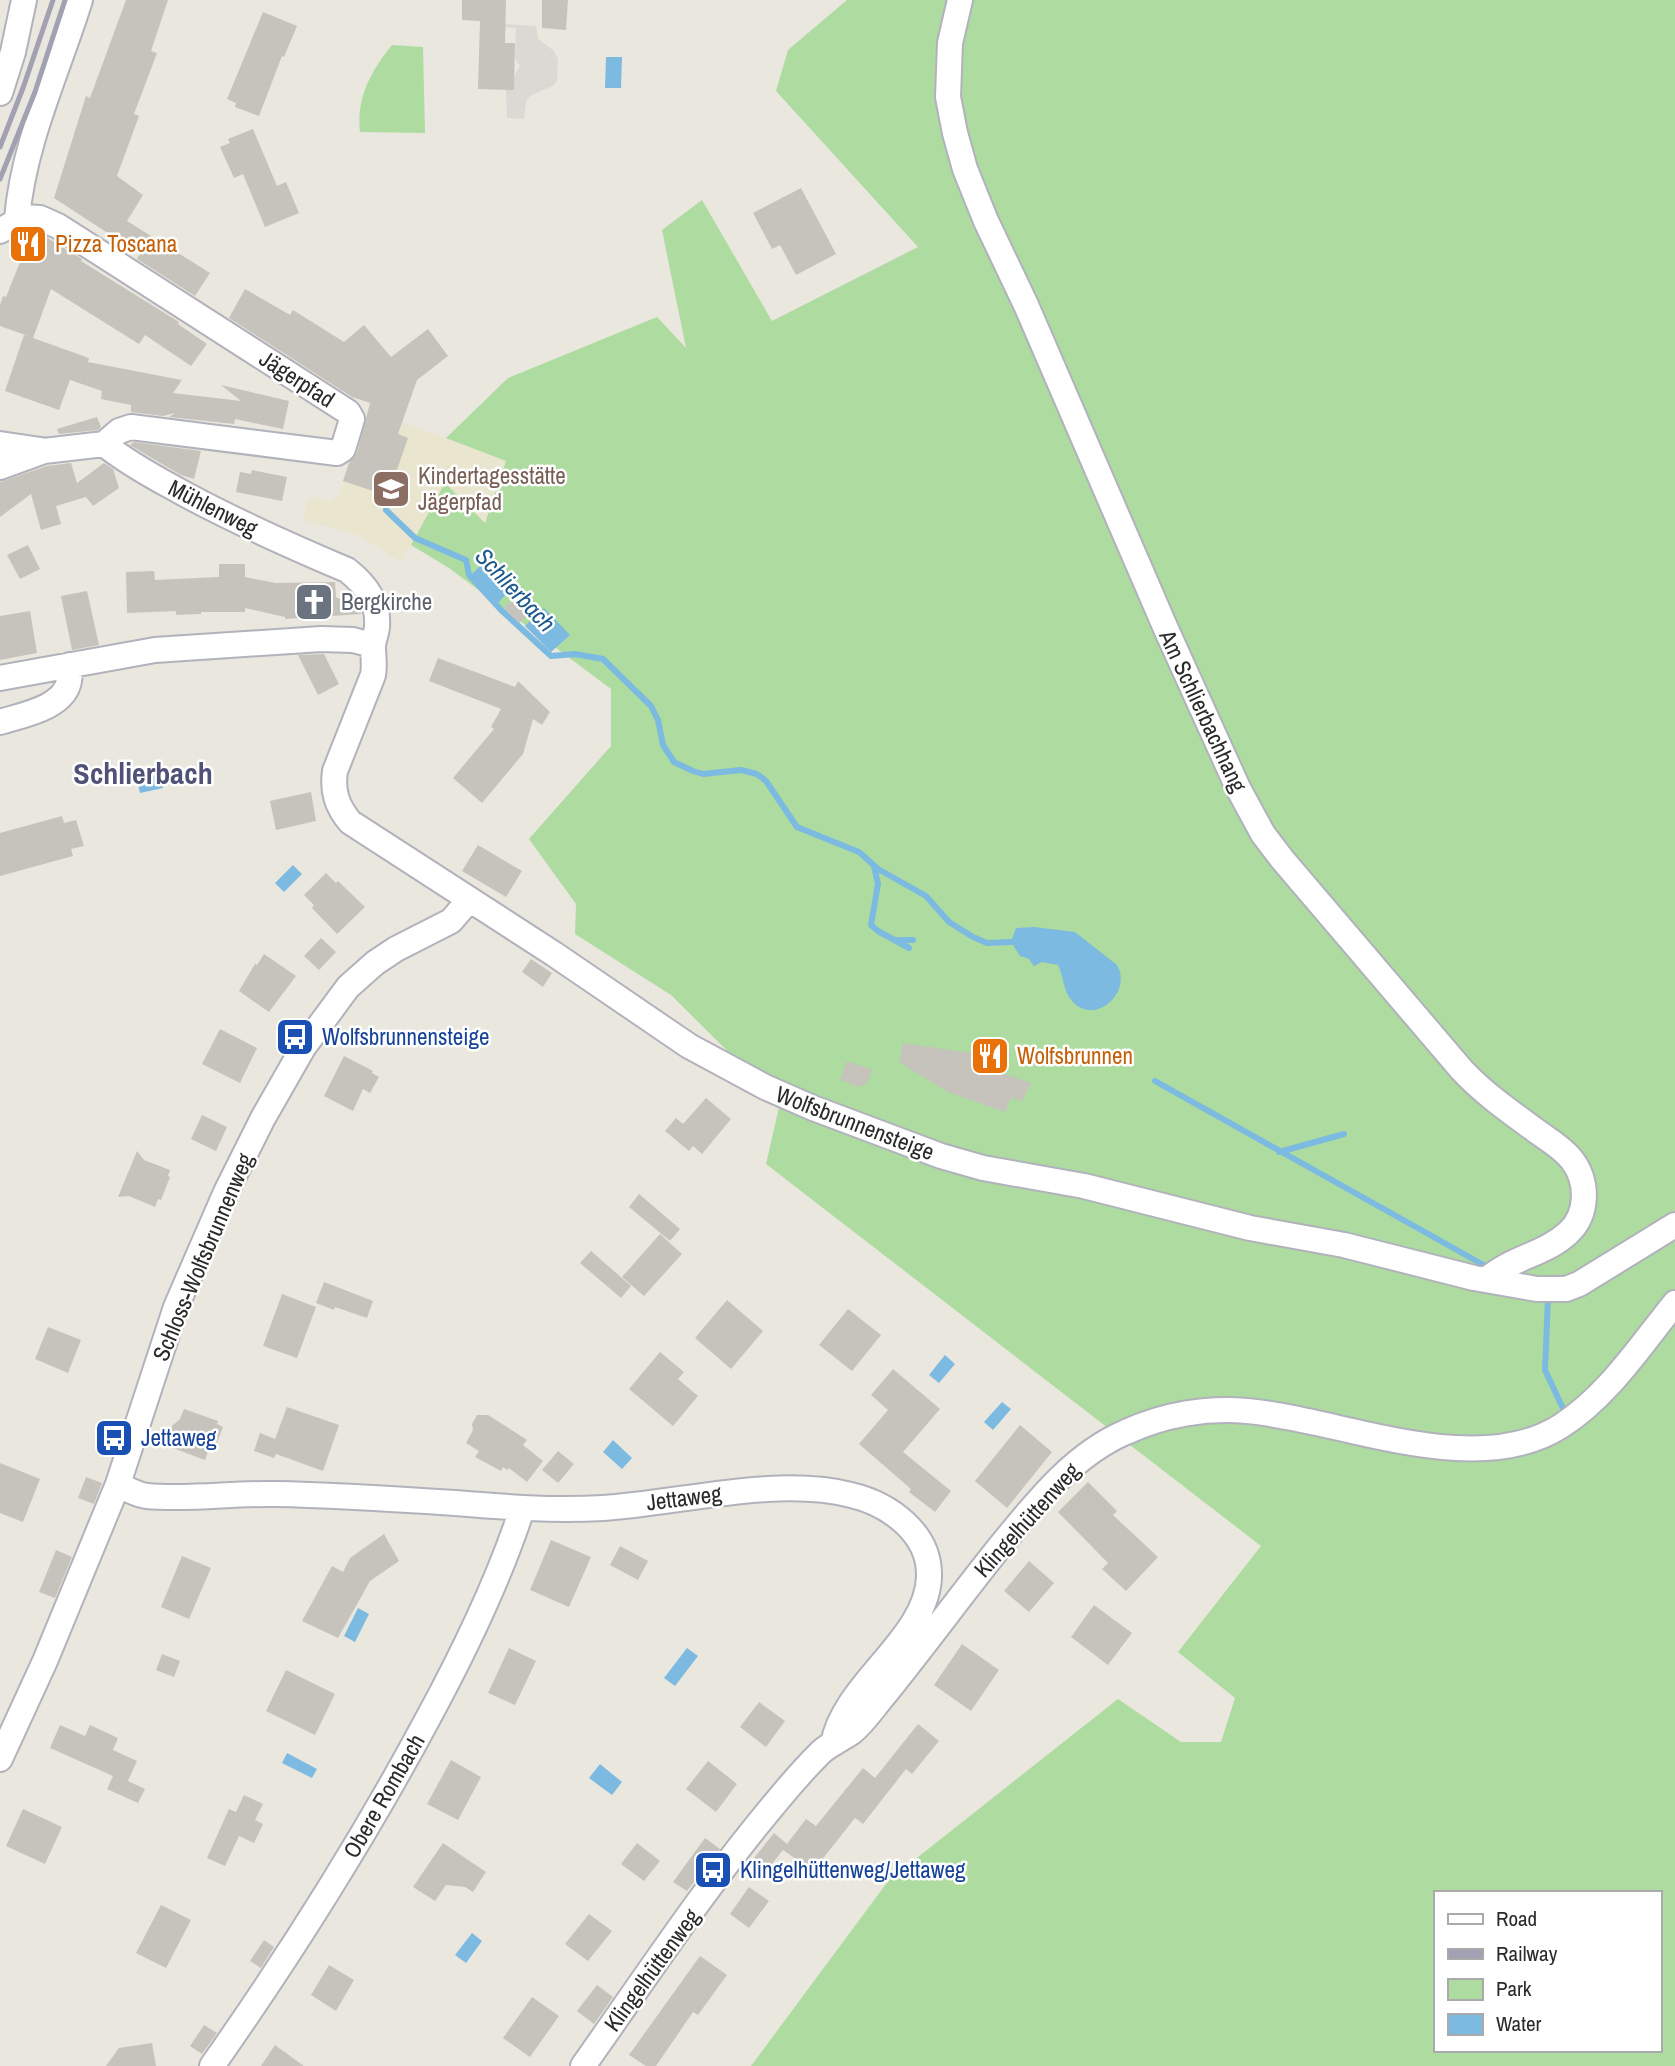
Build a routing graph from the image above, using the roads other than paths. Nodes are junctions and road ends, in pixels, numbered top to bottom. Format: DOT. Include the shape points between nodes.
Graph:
graph roads {
  1 [pos="23,0"];
  2 [pos="80,0"];
  3 [pos="960,0"];
  4 [pos="0,93"];
  5 [pos="5,230"];
  6 [pos="104,444"];
  7 [pos="4,458"];
  8 [pos="372,645"];
  9 [pos="70,665"];
  10 [pos="0,678"];
  11 [pos="0,722"];
  12 [pos="469,900"];
  13 [pos="1675,1225"];
  14 [pos="1486,1280"];
  15 [pos="1675,1303"];
  16 [pos="118,1484"];
  17 [pos="522,1509"];
  18 [pos="833,1744"];
  19 [pos="0,1759"];
  20 [pos="212,2066"];
  21 [pos="583,2066"];
  1 -- 4 [label="street"];
  2 -- 5 [label="street" via="19,201"];
  3 -- 14 [label="street, Am Schlierbachhang" via="950,43 948,97 965,169 1253,817 1282,859 1461,1069 1564,1152 1580,1173 1584,1202 1574,1227 1553,1244 1509,1262"];
  5 -- 6 [label="street, Jägerpfad" via="31,216 58,226 348,412 352,419 343,449 337,453 131,427"];
  6 -- 7 [label="street"];
  6 -- 8 [label="street, Mühlenweg" via="238,522 347,570 366,588 375,607 377,628"];
  8 -- 9 [label="street" via="344,639 281,641 142,651"];
  8 -- 12 [label="street, Wolfsbrunnensteige" via="373,674 335,771 335,796 350,822"];
  9 -- 10 [label="street"];
  9 -- 11 [label="street" via="69,681 61,696"];
  12 -- 14 [label="street, Wolfsbrunnensteige" via="689,1046 813,1108 972,1166 1084,1186"];
  12 -- 16 [label="street, Schloss-Wolfsbrunnenweg" via="451,921 396,949 348,986 303,1048 263,1118 193,1266"];
  13 -- 14 [label="street" via="1573,1287 1537,1289"];
  15 -- 18 [label="street, Klingelhüttenweg" via="1584,1409 1552,1432 1519,1443 1444,1447 1261,1412 1227,1410 1160,1419 1111,1439 1072,1466 1032,1508 879,1701 851,1732"];
  16 -- 17 [label="street, Jettaweg" via="146,1496 341,1495"];
  16 -- 19 [label="street, Schloss-Wolfsbrunnenweg"];
  17 -- 18 [label="street, Jettaweg" via="603,1508 799,1489 853,1495 891,1511 922,1546 929,1569 928,1590 917,1619 840,1718"];
  17 -- 20 [label="street, Obere Rombach" via="472,1633 386,1798"];
  18 -- 21 [label="street, Klingelhüttenweg" via="774,1804"];
}
